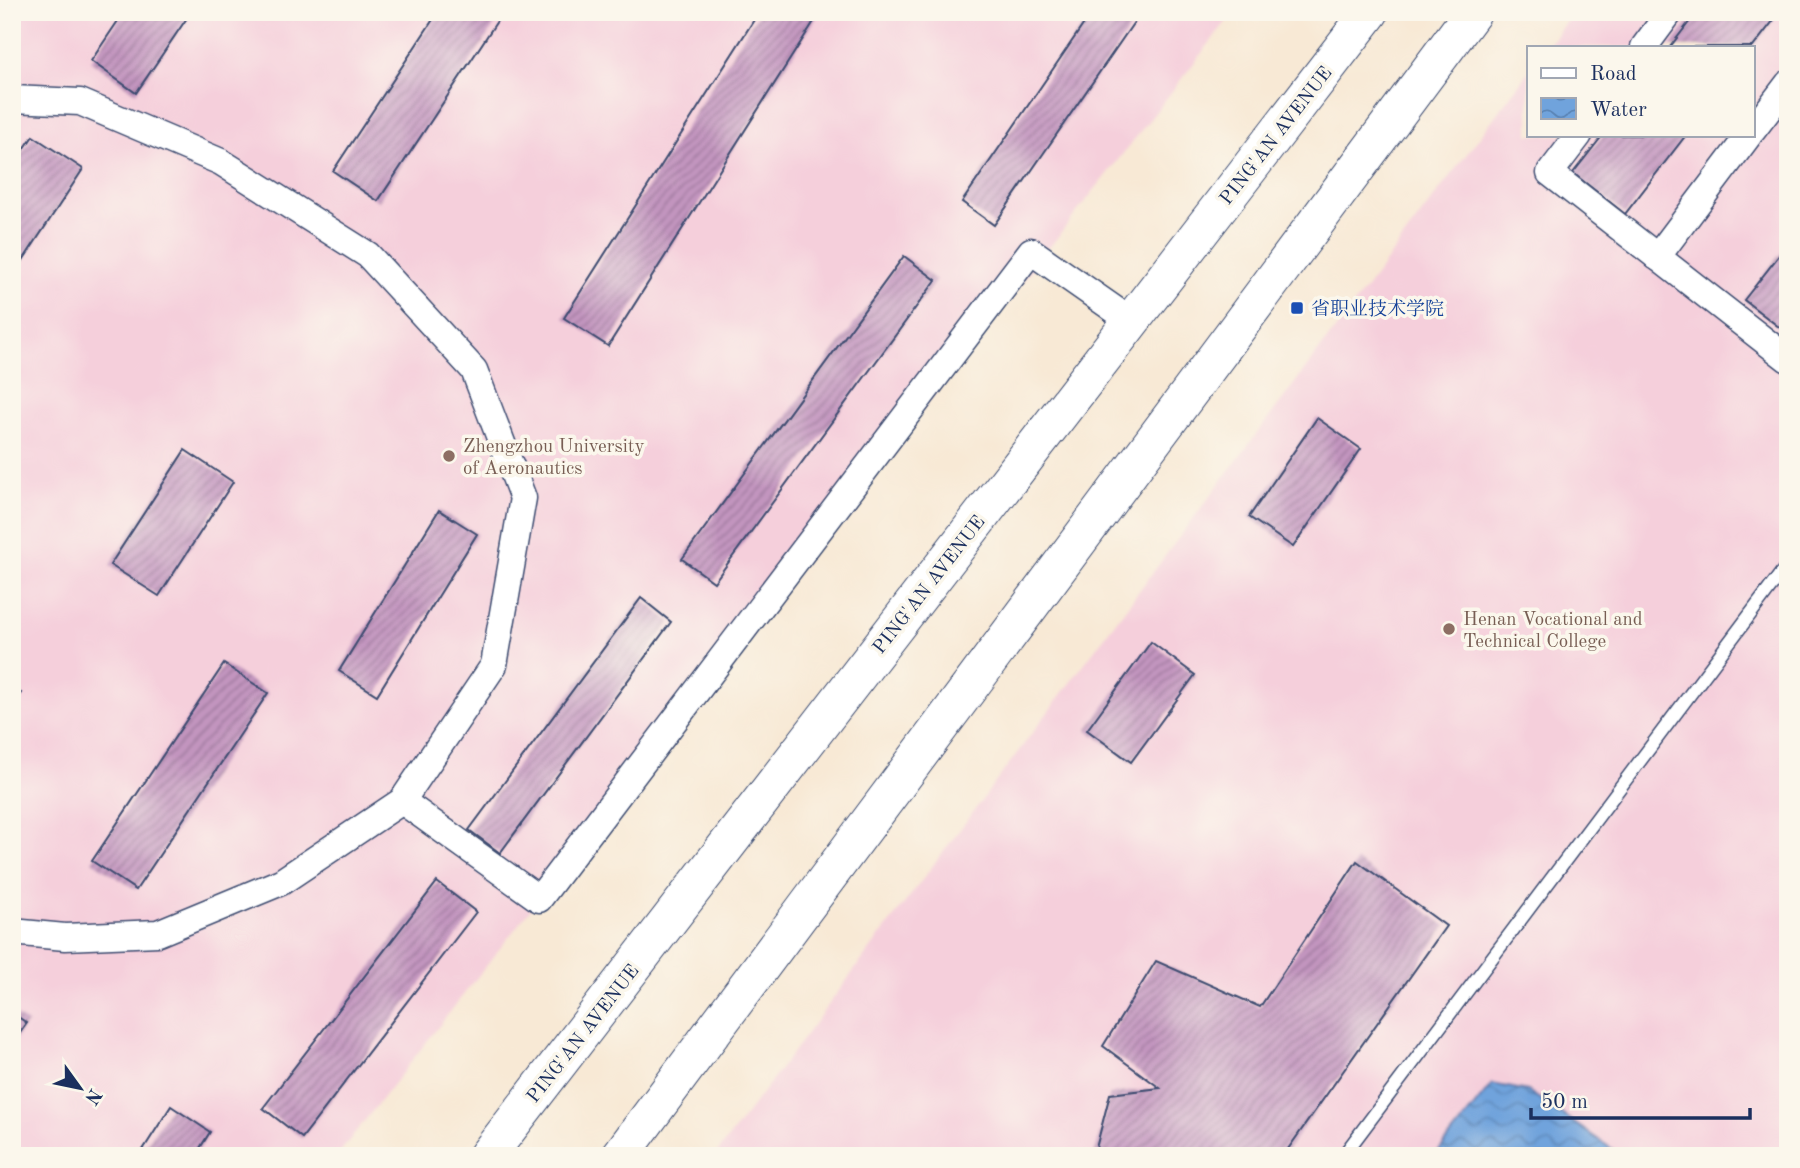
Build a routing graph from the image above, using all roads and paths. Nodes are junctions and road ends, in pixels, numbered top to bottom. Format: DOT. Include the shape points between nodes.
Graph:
graph roads {
  1 [pos="1370,12"];
  2 [pos="1473,12"];
  3 [pos="1670,12"];
  4 [pos="1645,46"];
  5 [pos="1788,84"];
  6 [pos="12,99"];
  7 [pos="1755,127"];
  8 [pos="1577,136"];
  9 [pos="1748,136"];
  10 [pos="1657,257"];
  11 [pos="1131,321"];
  12 [pos="1788,359"];
  13 [pos="1788,564"];
  14 [pos="402,801"];
  15 [pos="12,932"];
  16 [pos="487,1156"];
  17 [pos="620,1156"];
  18 [pos="1343,1156"];
  1 -- 11 [label="main road, PING'AN AVENUE"];
  2 -- 17 [label="main road"];
  3 -- 4 [label="street"];
  5 -- 7 [label="street"];
  6 -- 14 [label="street" via="80,102 221,162 368,255 474,370 523,498 521,511 494,665"];
  8 -- 10 [label="street" via="1550,173"];
  9 -- 10 [label="street"];
  10 -- 12 [label="street"];
  11 -- 14 [label="street" via="1031,251 539,899"];
  11 -- 16 [label="main road, PING'AN AVENUE"];
  13 -- 18 [label="lane"];
  14 -- 15 [label="street" via="281,882 158,933 65,937"];
}
